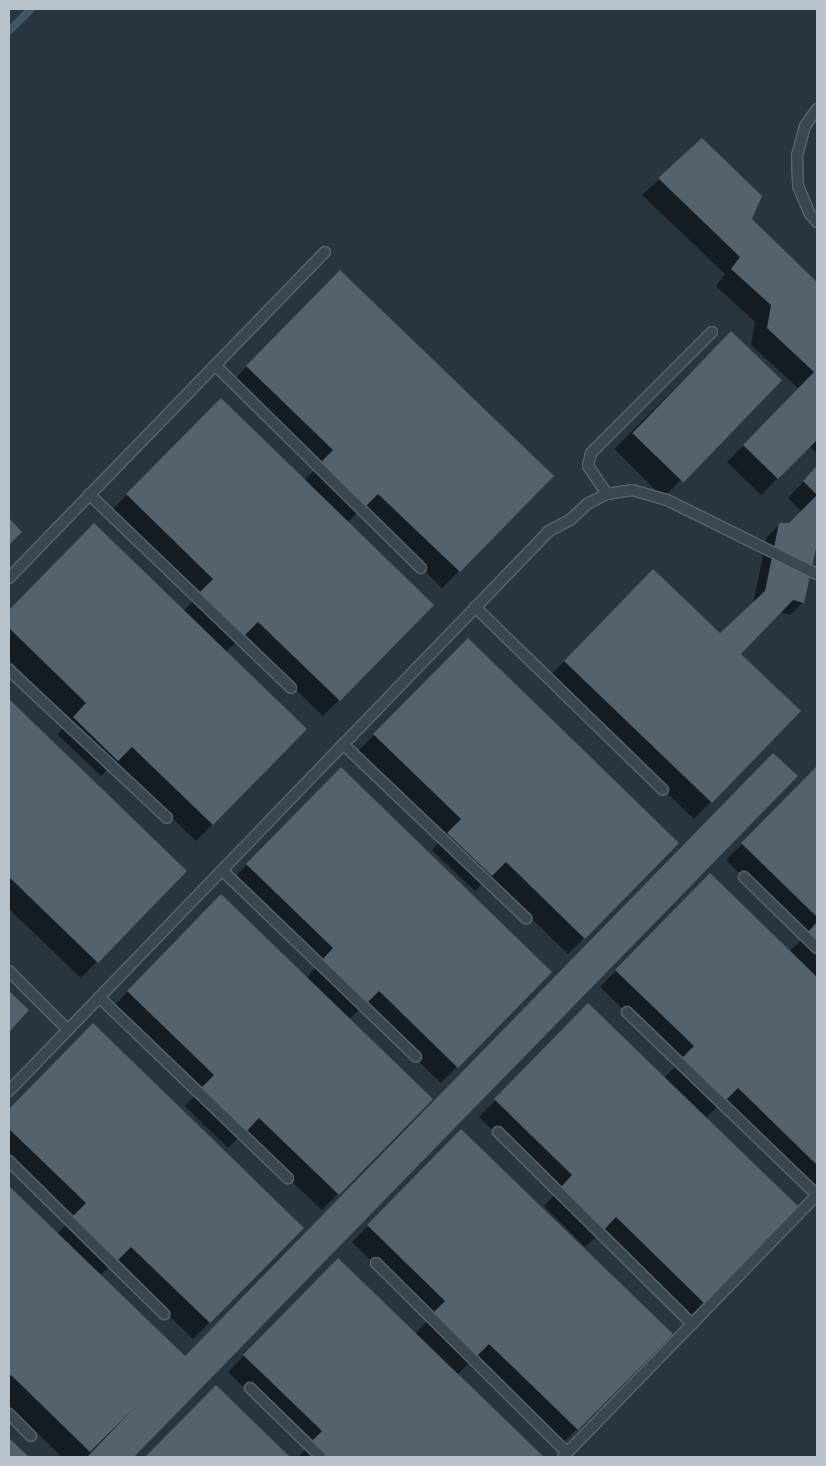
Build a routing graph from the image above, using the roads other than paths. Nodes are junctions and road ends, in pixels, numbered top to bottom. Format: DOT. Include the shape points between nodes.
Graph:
graph roads {
  1 [pos="817,109"];
  2 [pos="817,222"];
  3 [pos="324,252"];
  4 [pos="712,332"];
  5 [pos="215,365"];
  6 [pos="89,494"];
  7 [pos="607,494"];
  8 [pos="422,568"];
  9 [pos="817,574"];
  10 [pos="9,578"];
  11 [pos="475,607"];
  12 [pos="9,670"];
  13 [pos="291,688"];
  14 [pos="343,744"];
  15 [pos="663,790"];
  16 [pos="167,818"];
  17 [pos="222,870"];
  18 [pos="744,877"];
  19 [pos="526,918"];
  20 [pos="817,948"];
  21 [pos="9,971"];
  22 [pos="99,997"];
  23 [pos="627,1012"];
  24 [pos="68,1030"];
  25 [pos="416,1057"];
  26 [pos="9,1092"];
  27 [pos="498,1132"];
  28 [pos="9,1161"];
  29 [pos="288,1178"];
  30 [pos="817,1195"];
  31 [pos="376,1263"];
  32 [pos="164,1314"];
  33 [pos="692,1324"];
  34 [pos="250,1388"];
  35 [pos="9,1414"];
  36 [pos="31,1436"];
  37 [pos="565,1455"];
  38 [pos="321,1457"];
  1 -- 2 [label="lane" via="805,126 797,156 798,186"];
  3 -- 5 [label="lane"];
  4 -- 7 [label="lane" via="591,453 588,466"];
  5 -- 6 [label="lane"];
  5 -- 8 [label="lane"];
  6 -- 10 [label="lane"];
  6 -- 13 [label="lane"];
  7 -- 9 [label="lane" via="632,490 667,500"];
  7 -- 11 [label="lane" via="548,531"];
  11 -- 14 [label="lane"];
  11 -- 15 [label="lane"];
  12 -- 16 [label="lane"];
  14 -- 17 [label="lane"];
  14 -- 19 [label="lane"];
  17 -- 22 [label="lane"];
  17 -- 25 [label="lane"];
  18 -- 20 [label="lane"];
  21 -- 24 [label="lane"];
  22 -- 24 [label="lane"];
  22 -- 29 [label="lane"];
  23 -- 30 [label="lane"];
  24 -- 26 [label="lane"];
  27 -- 33 [label="lane"];
  28 -- 32 [label="lane"];
  30 -- 33 [label="lane"];
  31 -- 37 [label="lane"];
  33 -- 37 [label="lane"];
  34 -- 38 [label="lane"];
  35 -- 36 [label="lane"];
}
